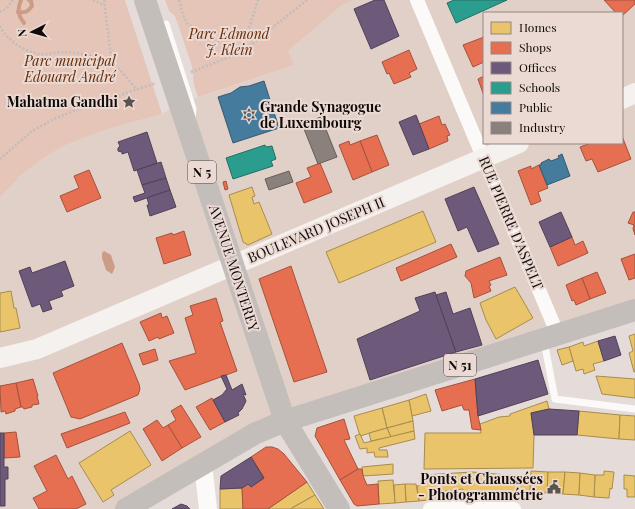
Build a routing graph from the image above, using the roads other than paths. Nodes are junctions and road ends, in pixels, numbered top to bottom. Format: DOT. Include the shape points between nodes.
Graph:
graph roads {
  1 [pos="145,0"];
  2 [pos="417,0"];
  3 [pos="166,24"];
  4 [pos="635,93"];
  5 [pos="623,99"];
  6 [pos="190,135"];
  7 [pos="517,144"];
  8 [pos="484,158"];
  9 [pos="233,266"];
  10 [pos="635,310"];
  11 [pos="551,337"];
  12 [pos="0,358"];
  13 [pos="635,409"];
  14 [pos="285,421"];
  15 [pos="203,464"];
  16 [pos="126,509"];
  17 [pos="208,509"];
  18 [pos="340,509"];
  19 [pos="430,509"];
  20 [pos="514,509"];
  1 -- 6 [label="main road, AVENUE MONTEREY / N 5"];
  2 -- 8 [label="street, RUE PIERRE D'ASPELT"];
  3 -- 6 [label="lane" via="194,109"];
  4 -- 5 [label="main road"];
  6 -- 9 [label="main road, AVENUE MONTEREY / N 5"];
  7 -- 8 [label="main road, BOULEVARD JOSEPH II"];
  8 -- 9 [label="main road, BOULEVARD JOSEPH II"];
  8 -- 11 [label="street, RUE PIERRE D'ASPELT"];
  9 -- 12 [label="main road, BOULEVARD JOSEPH II" via="37,349"];
  9 -- 14 [label="main road, AVENUE MONTEREY / N 5"];
  10 -- 11 [label="main road, N 51"];
  11 -- 13 [label="lane" via="555,399"];
  11 -- 14 [label="main road, N 51"];
  14 -- 15 [label="main road, N 51" via="256,433"];
  14 -- 18 [label="main road, N 5"];
  15 -- 16 [label="main road, N 51"];
  15 -- 17 [label="street"];
  19 -- 20 [label="street" via="469,506"];
}
